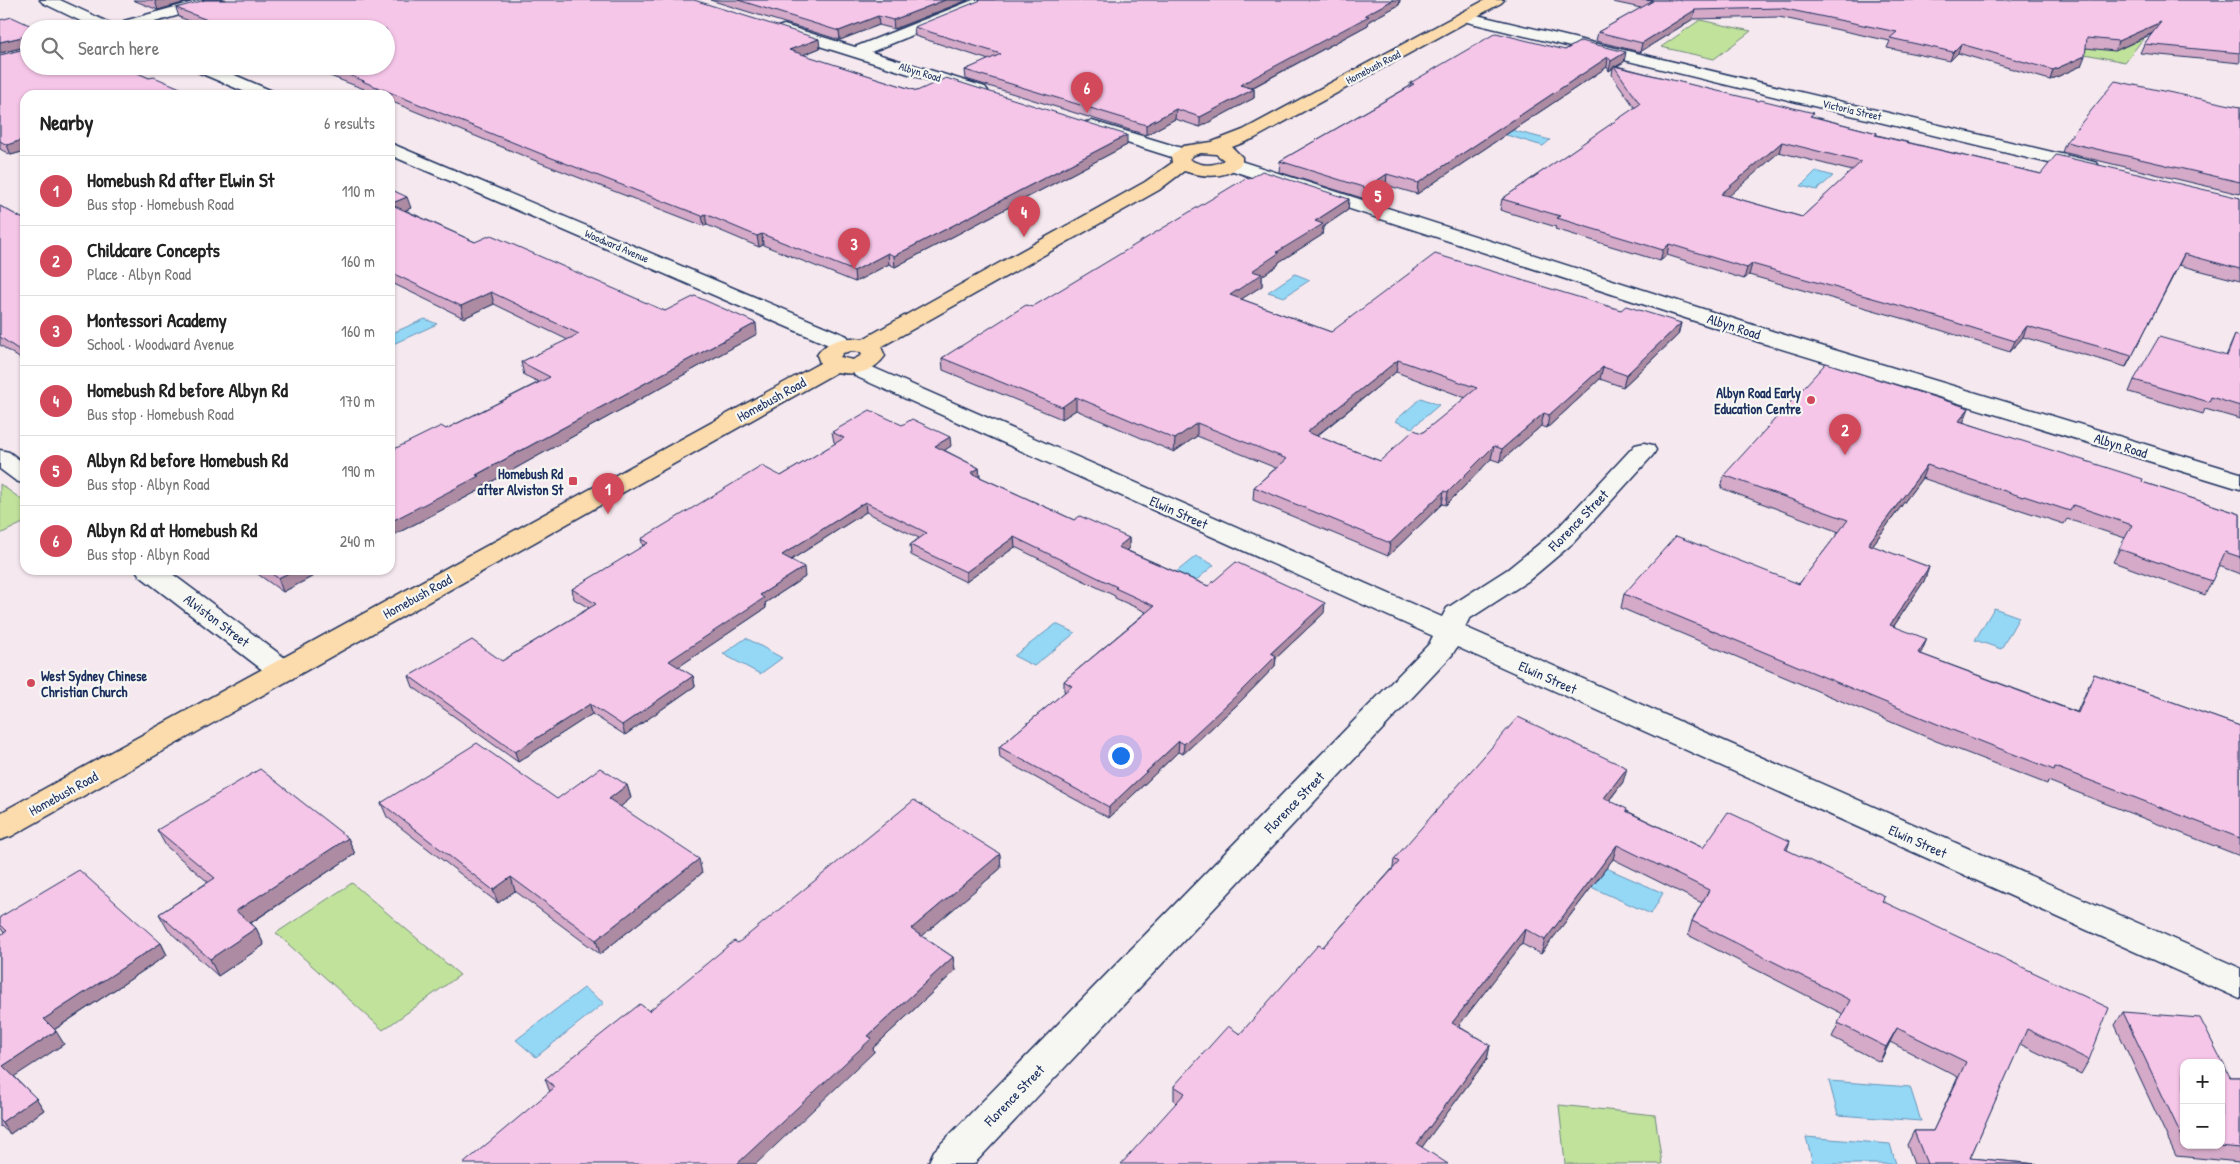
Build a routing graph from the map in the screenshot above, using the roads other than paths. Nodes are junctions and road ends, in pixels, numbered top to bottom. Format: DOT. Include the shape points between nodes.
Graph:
graph roads {
  1 [pos="48,0"];
  2 [pos="217,0"];
  3 [pos="986,0"];
  4 [pos="1496,0"];
  5 [pos="1464,18"];
  6 [pos="87,20"];
  7 [pos="150,20"];
  8 [pos="772,26"];
  9 [pos="856,52"];
  10 [pos="220,75"];
  11 [pos="254,90"];
  12 [pos="998,97"];
  13 [pos="1074,120"];
  14 [pos="395,150"];
  15 [pos="1224,155"];
  16 [pos="1187,162"];
  17 [pos="2105,170"];
  18 [pos="838,355"];
  19 [pos="863,355"];
  20 [pos="1644,450"];
  21 [pos="0,458"];
  22 [pos="20,472"];
  23 [pos="2240,481"];
  24 [pos="157,575"];
  25 [pos="1448,632"];
  26 [pos="283,671"];
  27 [pos="0,828"];
  28 [pos="2240,984"];
  29 [pos="948,1164"];
  1 -- 6 [label="street"];
  2 -- 7 [label="street"];
  3 -- 9 [label="street"];
  4 -- 5 [label="main road, Homebush Road"];
  5 -- 15 [label="main road, Homebush Road" via="1249,134"];
  5 -- 17 [label="street, Victoria Street"];
  8 -- 9 [label="street, Albyn Road"];
  9 -- 12 [label="street, Albyn Road"];
  10 -- 11 [label="street"];
  13 -- 16 [label="street"];
  14 -- 18 [label="street, Woodward Avenue" via="839,341"];
  15 -- 16 [label="main road, Homebush Road" via="1214,170"];
  15 -- 23 [label="street, Albyn Road" via="1767,337"];
  16 -- 19 [label="main road, Homebush Road" via="1152,186"];
  18 -- 19 [label="main road" via="846,367"];
  18 -- 26 [label="main road, Homebush Road"];
  19 -- 25 [label="street, Elwin Street" via="863,370 875,376"];
  20 -- 25 [label="street, Florence Street" via="1564,537 1518,575 1457,614"];
  21 -- 22 [label="street"];
  24 -- 26 [label="street, Alviston Street"];
  25 -- 28 [label="street, Elwin Street"];
  25 -- 29 [label="street, Florence Street" via="1442,648"];
  26 -- 27 [label="main road, Homebush Road"];
}
